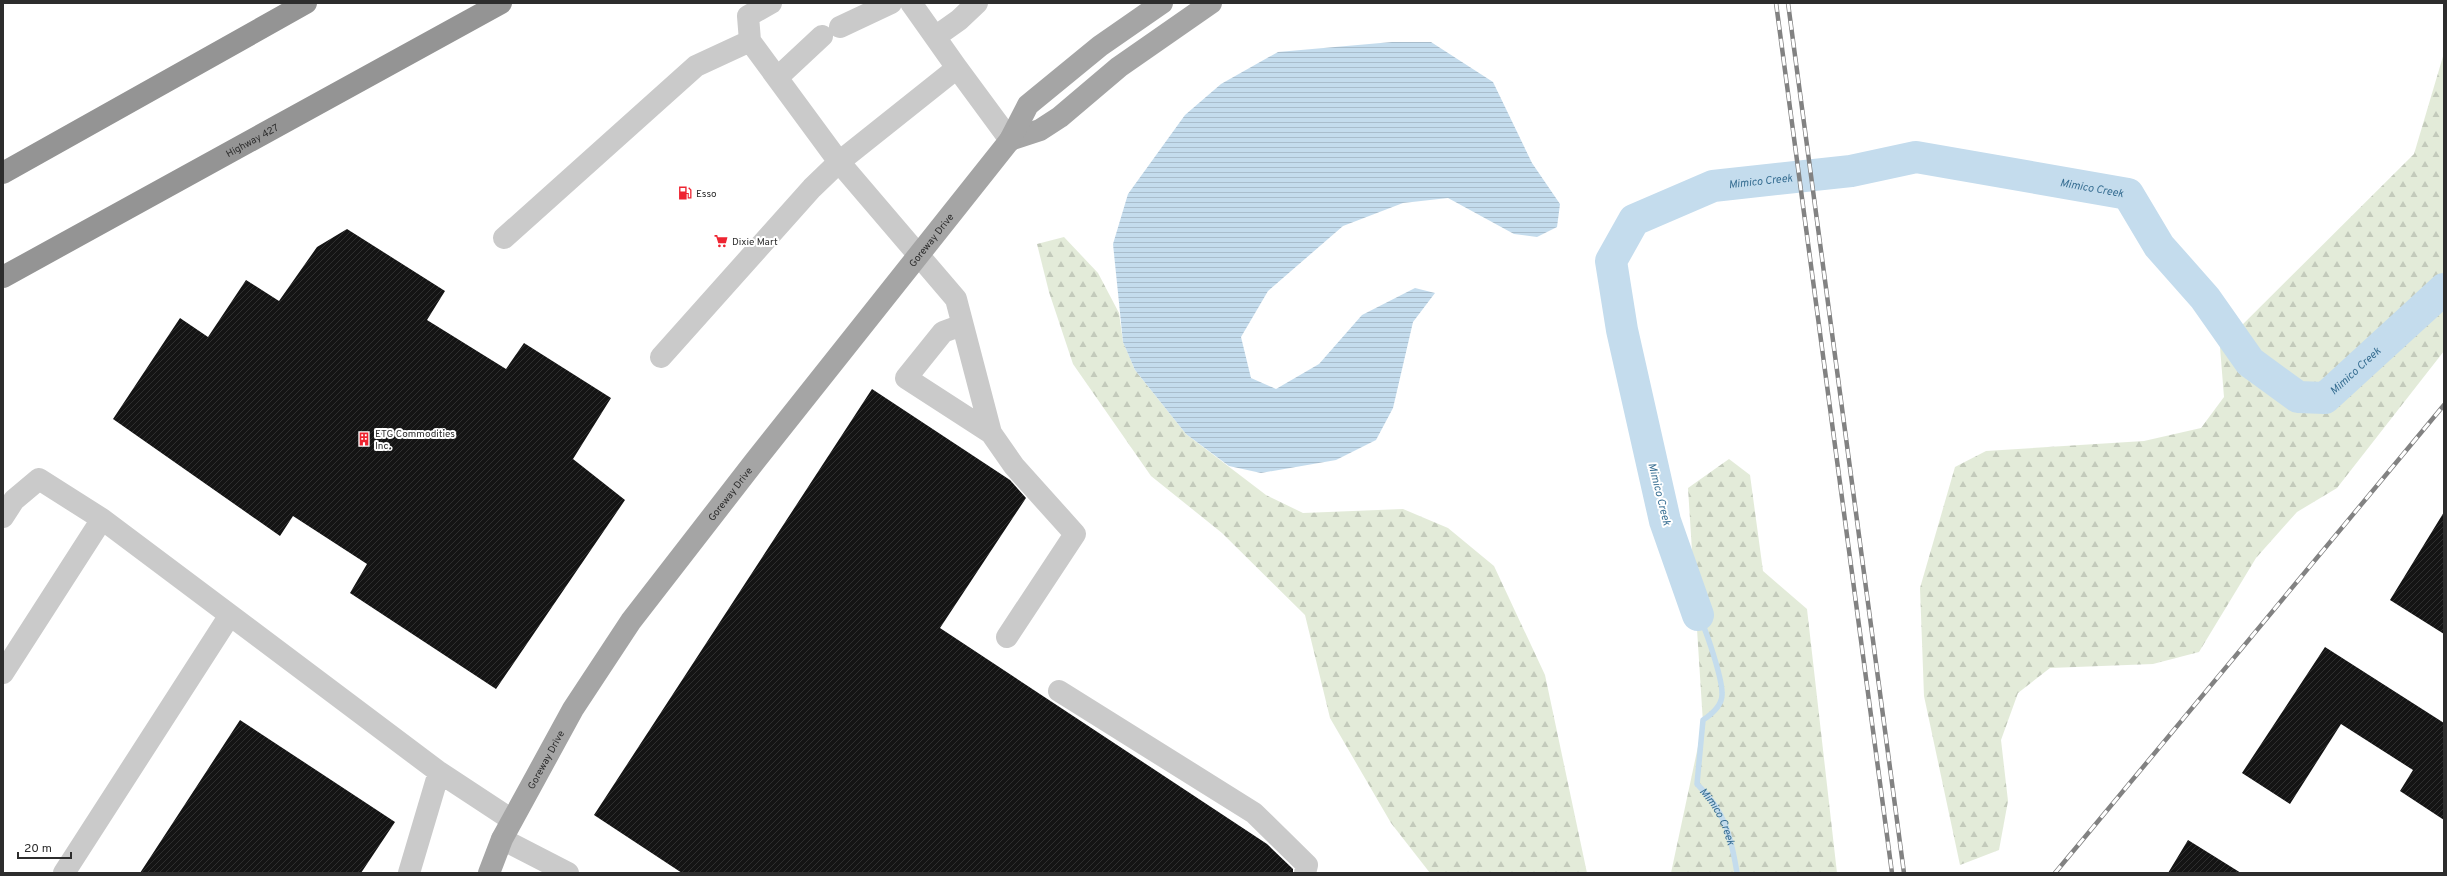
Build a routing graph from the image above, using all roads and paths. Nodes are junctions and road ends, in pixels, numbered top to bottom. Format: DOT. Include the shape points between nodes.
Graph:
graph roads {
  1 [pos="306,3"];
  2 [pos="501,3"];
  3 [pos="771,3"];
  4 [pos="891,3"];
  5 [pos="911,3"];
  6 [pos="977,3"];
  7 [pos="1162,3"];
  8 [pos="1211,3"];
  9 [pos="935,37"];
  10 [pos="750,41"];
  11 [pos="958,68"];
  12 [pos="777,78"];
  13 [pos="1010,140"];
  14 [pos="839,162"];
  15 [pos="3,174"];
  16 [pos="504,238"];
  17 [pos="918,257"];
  18 [pos="3,277"];
  19 [pos="962,325"];
  20 [pos="661,357"];
  21 [pos="991,433"];
  22 [pos="3,517"];
  23 [pos="102,519"];
  24 [pos="230,615"];
  25 [pos="1007,637"];
  26 [pos="3,673"];
  27 [pos="1059,691"];
  28 [pos="439,772"];
  29 [pos="512,820"];
  30 [pos="502,839"];
  31 [pos="64,873"];
  32 [pos="408,873"];
  33 [pos="489,873"];
  34 [pos="568,873"];
  35 [pos="1306,873"];
  1 -- 15 [label="highway"];
  2 -- 18 [label="highway, Highway 427"];
  3 -- 10 [label="lane" via="748,16"];
  4 -- 12 [label="lane" via="831,32"];
  5 -- 9 [label="lane"];
  6 -- 9 [label="lane"];
  7 -- 13 [label="main road, Goreway Drive" via="1100,46 1028,105"];
  8 -- 13 [label="main road" via="1118,67 1060,118 1040,130"];
  9 -- 11 [label="lane"];
  10 -- 12 [label="lane"];
  10 -- 16 [label="lane" via="696,66"];
  11 -- 13 [label="lane"];
  11 -- 14 [label="lane"];
  12 -- 14 [label="lane"];
  13 -- 17 [label="main road, Goreway Drive"];
  14 -- 17 [label="lane"];
  14 -- 20 [label="lane" via="812,188"];
  17 -- 19 [label="lane" via="956,299"];
  17 -- 29 [label="main road, Goreway Drive" via="631,621 573,709"];
  19 -- 21 [label="lane"];
  19 -- 21 [label="lane" via="943,332 906,378"];
  21 -- 25 [label="lane" via="1014,466 1075,534"];
  22 -- 23 [label="lane" via="14,500 39,480"];
  23 -- 24 [label="lane"];
  23 -- 26 [label="lane"];
  24 -- 28 [label="lane"];
  24 -- 31 [label="lane"];
  27 -- 35 [label="lane" via="1254,813 1307,865"];
  28 -- 29 [label="lane"];
  28 -- 32 [label="lane"];
  29 -- 30 [label="main road, Goreway Drive"];
  30 -- 33 [label="main road, Goreway Drive"];
  30 -- 34 [label="lane"];
}
